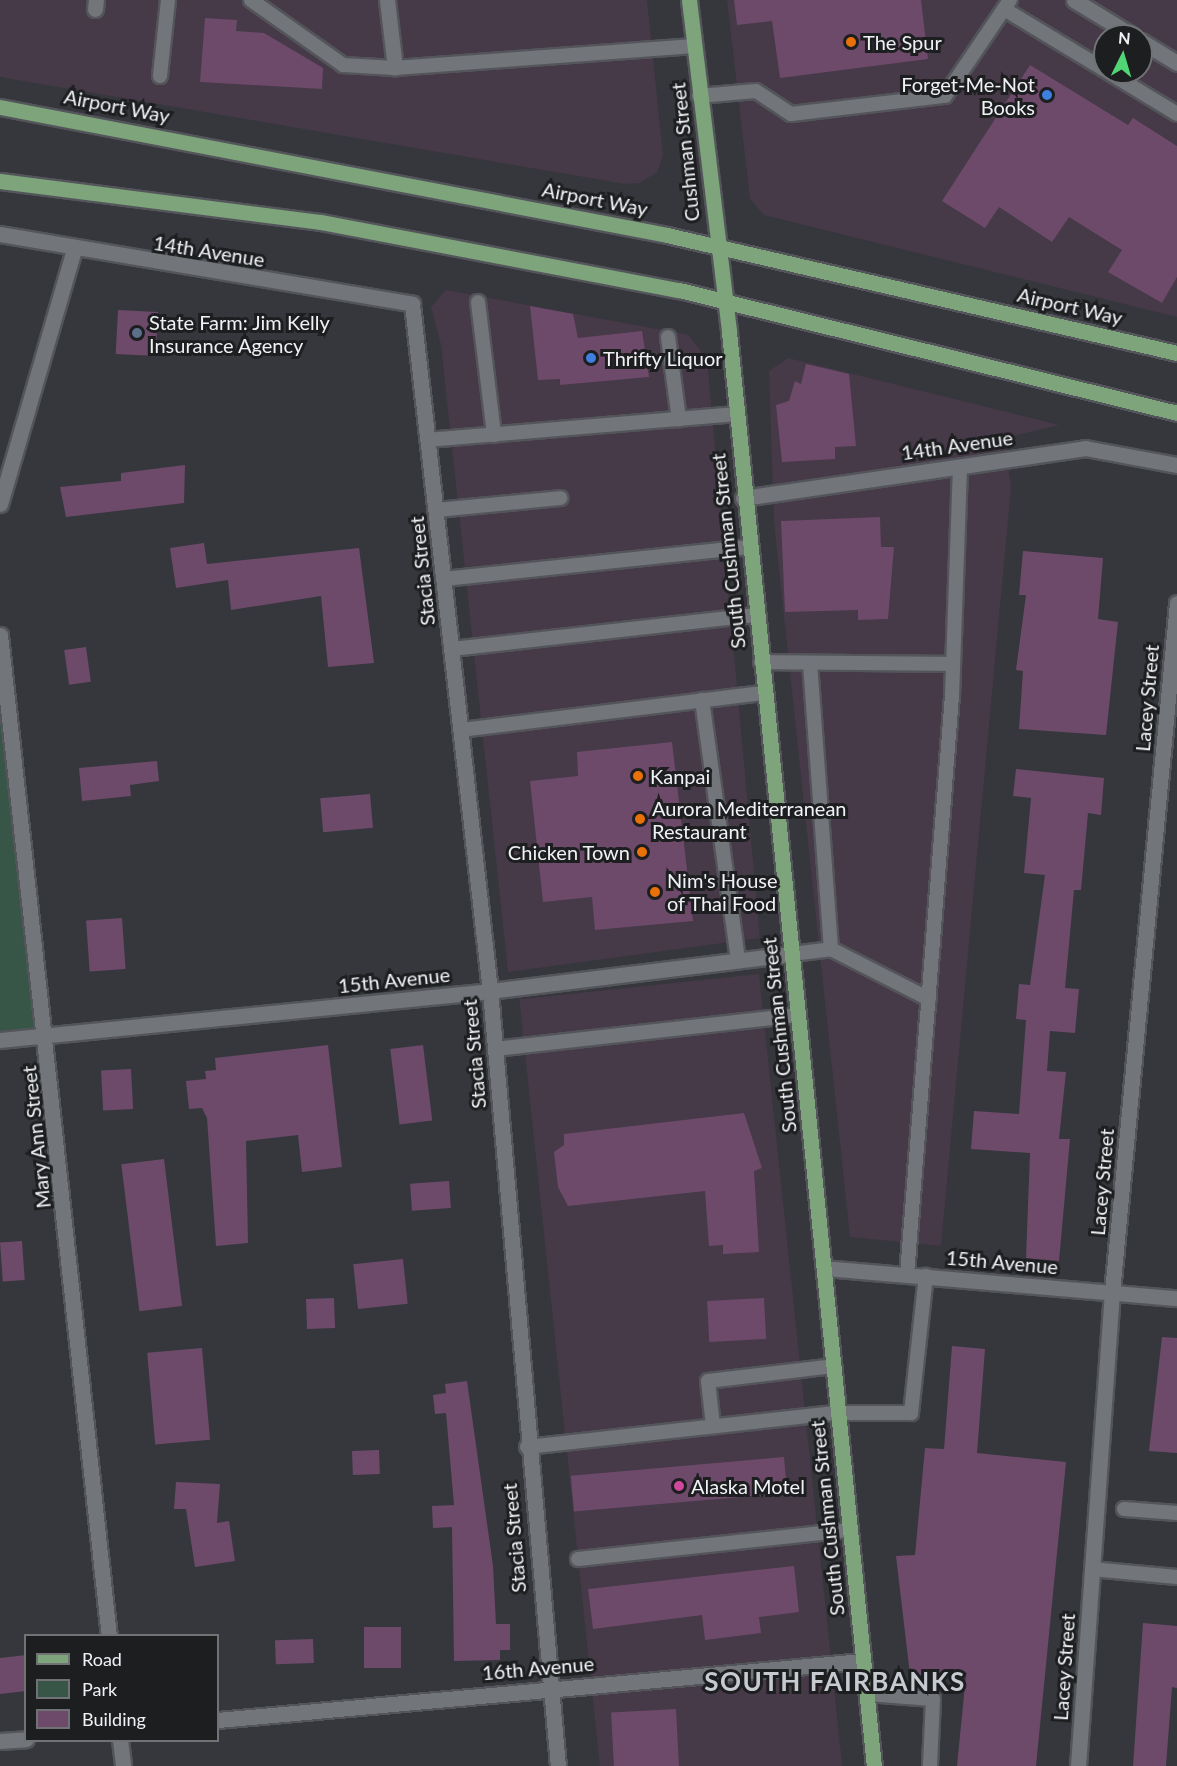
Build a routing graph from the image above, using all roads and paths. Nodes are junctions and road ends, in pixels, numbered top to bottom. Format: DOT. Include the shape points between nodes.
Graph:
graph roads {
  1 [pos="168,0"];
  2 [pos="251,0"];
  3 [pos="387,0"];
  4 [pos="689,0"];
  5 [pos="1074,0"];
  6 [pos="1007,5"];
  7 [pos="1113,24"];
  8 [pos="694,46"];
  9 [pos="1153,48"];
  10 [pos="1093,62"];
  11 [pos="1177,63"];
  12 [pos="395,68"];
  13 [pos="160,76"];
  14 [pos="1127,84"];
  15 [pos="699,96"];
  16 [pos="0,106"];
  17 [pos="1177,114"];
  18 [pos="0,181"];
  19 [pos="0,234"];
  20 [pos="717,245"];
  21 [pos="74,249"];
  22 [pos="724,299"];
  23 [pos="478,302"];
  24 [pos="412,304"];
  25 [pos="668,337"];
  26 [pos="1177,353"];
  27 [pos="1177,413"];
  28 [pos="736,414"];
  29 [pos="680,419"];
  30 [pos="494,435"];
  31 [pos="428,440"];
  32 [pos="1177,465"];
  33 [pos="960,466"];
  34 [pos="560,498"];
  35 [pos="743,498"];
  36 [pos="0,504"];
  37 [pos="436,510"];
  38 [pos="748,547"];
  39 [pos="444,579"];
  40 [pos="1177,603"];
  41 [pos="756,615"];
  42 [pos="0,635"];
  43 [pos="452,649"];
  44 [pos="761,662"];
  45 [pos="810,663"];
  46 [pos="953,664"];
  47 [pos="764,693"];
  48 [pos="702,700"];
  49 [pos="461,730"];
  50 [pos="831,949"];
  51 [pos="792,954"];
  52 [pos="738,961"];
  53 [pos="490,992"];
  54 [pos="929,999"];
  55 [pos="798,1015"];
  56 [pos="46,1035"];
  57 [pos="0,1040"];
  58 [pos="495,1049"];
  59 [pos="824,1268"];
  60 [pos="907,1275"];
  61 [pos="926,1276"];
  62 [pos="1112,1292"];
  63 [pos="1177,1298"];
  64 [pos="833,1366"];
  65 [pos="837,1413"];
  66 [pos="713,1426"];
  67 [pos="527,1447"];
  68 [pos="1125,1509"];
  69 [pos="1177,1513"];
  70 [pos="850,1530"];
  71 [pos="578,1559"];
  72 [pos="1092,1569"];
  73 [pos="1177,1576"];
  74 [pos="109,1634"];
  75 [pos="863,1661"];
  76 [pos="549,1687"];
  77 [pos="867,1694"];
  78 [pos="219,1720"];
  79 [pos="24,1739"];
  80 [pos="0,1741"];
  81 [pos="120,1742"];
  82 [pos="123,1766"];
  83 [pos="558,1766"];
  84 [pos="874,1766"];
  85 [pos="930,1766"];
  86 [pos="1078,1766"];
  1 -- 13 [label="lane"];
  2 -- 12 [label="lane" via="343,65"];
  3 -- 12 [label="street"];
  4 -- 8 [label="main road, Cushman Street"];
  5 -- 7 [label="street"];
  6 -- 10 [label="lane"];
  6 -- 15 [label="lane" via="945,96 791,114 756,91"];
  8 -- 12 [label="lane"];
  8 -- 15 [label="main road, Cushman Street"];
  9 -- 11 [label="street"];
  14 -- 17 [label="lane"];
  15 -- 20 [label="main road, Cushman Street"];
  16 -- 20 [label="main road, Airport Way"];
  18 -- 22 [label="main road" via="321,222"];
  19 -- 21 [label="street, 14th Avenue"];
  20 -- 22 [label="main road, Cushman Street"];
  20 -- 26 [label="main road, Airport Way"];
  21 -- 24 [label="street, 14th Avenue"];
  21 -- 36 [label="street"];
  22 -- 27 [label="main road"];
  22 -- 28 [label="main road, South Cushman Street"];
  23 -- 30 [label="lane"];
  24 -- 31 [label="street, Stacia Street"];
  25 -- 29 [label="lane"];
  28 -- 29 [label="lane"];
  28 -- 35 [label="main road, South Cushman Street"];
  29 -- 30 [label="lane"];
  30 -- 31 [label="lane"];
  31 -- 37 [label="street, Stacia Street"];
  32 -- 33 [label="street, 14th Avenue" via="1085,448"];
  33 -- 35 [label="street, 14th Avenue"];
  33 -- 46 [label="lane"];
  34 -- 37 [label="lane"];
  35 -- 38 [label="main road, South Cushman Street"];
  37 -- 39 [label="street, Stacia Street"];
  38 -- 39 [label="lane"];
  38 -- 41 [label="main road, South Cushman Street"];
  39 -- 43 [label="street, Stacia Street"];
  40 -- 62 [label="street, Lacey Street"];
  41 -- 43 [label="lane"];
  41 -- 44 [label="main road, South Cushman Street"];
  42 -- 56 [label="street, Mary Ann Street"];
  43 -- 49 [label="street, Stacia Street"];
  44 -- 45 [label="lane"];
  44 -- 47 [label="main road, South Cushman Street"];
  45 -- 46 [label="lane"];
  45 -- 50 [label="lane"];
  46 -- 54 [label="lane"];
  47 -- 48 [label="lane"];
  47 -- 51 [label="main road, South Cushman Street"];
  48 -- 49 [label="lane"];
  48 -- 52 [label="lane"];
  49 -- 53 [label="street, Stacia Street"];
  50 -- 51 [label="lane"];
  50 -- 54 [label="lane"];
  51 -- 52 [label="street, 15th Avenue"];
  51 -- 55 [label="main road, South Cushman Street"];
  52 -- 53 [label="street, 15th Avenue"];
  53 -- 56 [label="street, 15th Avenue"];
  53 -- 58 [label="street, Stacia Street"];
  54 -- 60 [label="lane"];
  55 -- 58 [label="lane"];
  55 -- 59 [label="main road, South Cushman Street"];
  56 -- 57 [label="street, 15th Avenue"];
  56 -- 74 [label="street, Mary Ann Street"];
  58 -- 67 [label="street, Stacia Street"];
  59 -- 60 [label="street, 15th Avenue"];
  59 -- 64 [label="main road, South Cushman Street"];
  60 -- 61 [label="street, 15th Avenue"];
  61 -- 62 [label="street, 15th Avenue"];
  61 -- 65 [label="lane" via="911,1413"];
  62 -- 63 [label="street, 15th Avenue"];
  62 -- 72 [label="street, Lacey Street"];
  64 -- 65 [label="main road, South Cushman Street"];
  64 -- 66 [label="lane" via="708,1381"];
  65 -- 66 [label="lane"];
  65 -- 70 [label="main road, South Cushman Street"];
  66 -- 67 [label="lane"];
  67 -- 76 [label="street, Stacia Street"];
  68 -- 69 [label="lane"];
  70 -- 71 [label="lane"];
  70 -- 75 [label="main road, South Cushman Street"];
  72 -- 73 [label="lane"];
  72 -- 86 [label="street, Lacey Street"];
  75 -- 76 [label="street, 16th Avenue"];
  75 -- 77 [label="main road, South Cushman Street"];
  76 -- 78 [label="street, 16th Avenue"];
  76 -- 83 [label="street, Stacia Street"];
  77 -- 84 [label="main road, South Cushman Street"];
  77 -- 85 [label="lane" via="933,1699"];
  79 -- 80 [label="street"];
  81 -- 82 [label="street"];
}
